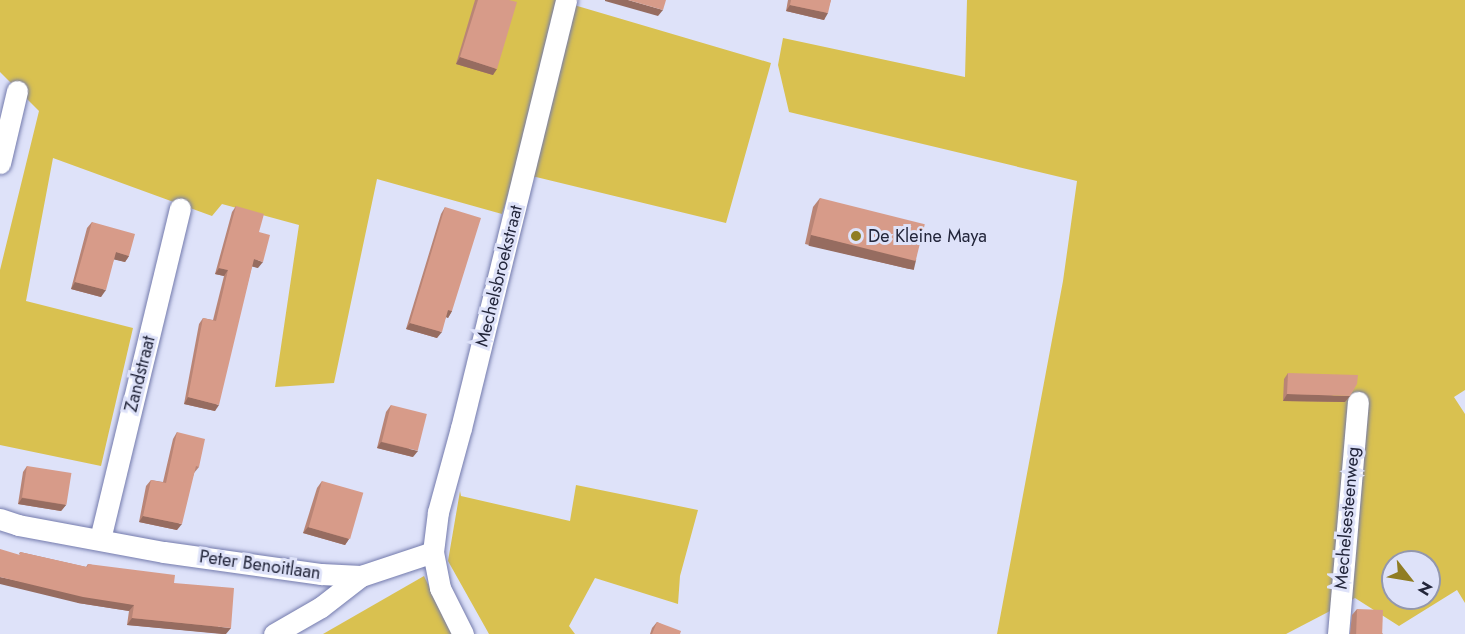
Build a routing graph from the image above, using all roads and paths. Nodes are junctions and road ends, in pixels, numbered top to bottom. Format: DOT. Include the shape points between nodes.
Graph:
graph roads {
  1 [pos="566,0"];
  2 [pos="17,91"];
  3 [pos="0,163"];
  4 [pos="180,209"];
  5 [pos="1358,402"];
  6 [pos="0,519"];
  7 [pos="100,539"];
  8 [pos="433,552"];
  9 [pos="362,576"];
  10 [pos="274,634"];
  11 [pos="463,634"];
  12 [pos="1338,634"];
  1 -- 8 [label="street, Mechelsbroekstraat" via="438,512"];
  2 -- 3 [label="street"];
  4 -- 7 [label="street, Zandstraat"];
  5 -- 12 [label="street, Mechelsesteenweg"];
  6 -- 7 [label="street, Peter Benoitlaan"];
  7 -- 9 [label="street, Peter Benoitlaan" via="175,554"];
  8 -- 9 [label="street, Peter Benoitlaan"];
  8 -- 11 [label="street" via="440,588"];
  9 -- 10 [label="street" via="321,607"];
}
